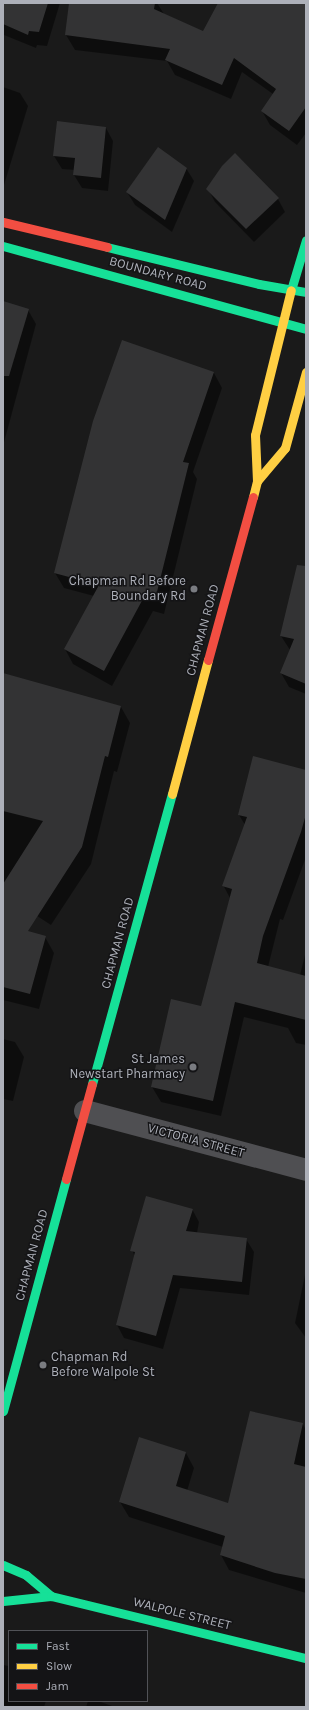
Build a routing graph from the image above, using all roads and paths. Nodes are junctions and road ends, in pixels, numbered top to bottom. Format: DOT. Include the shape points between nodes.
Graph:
graph roads {
  1 [pos="3,222"];
  2 [pos="306,240"];
  3 [pos="3,246"];
  4 [pos="291,289"];
  5 [pos="306,292"];
  6 [pos="283,323"];
  7 [pos="306,329"];
  8 [pos="306,372"];
  9 [pos="257,481"];
  10 [pos="85,1111"];
  11 [pos="306,1170"];
  12 [pos="3,1411"];
  13 [pos="3,1565"];
  14 [pos="51,1596"];
  15 [pos="3,1601"];
  16 [pos="306,1658"];
  1 -- 4 [label="main road, BOUNDARY ROAD" via="259,284"];
  2 -- 4 [label="main road, CHAPMAN ROAD"];
  3 -- 6 [label="main road, BOUNDARY ROAD"];
  4 -- 5 [label="main road, BOUNDARY ROAD"];
  4 -- 6 [label="main road, CHAPMAN ROAD"];
  6 -- 7 [label="main road, BOUNDARY ROAD"];
  6 -- 9 [label="main road, CHAPMAN ROAD" via="255,435"];
  8 -- 9 [label="main road, CHAPMAN ROAD" via="285,448"];
  9 -- 10 [label="main road, CHAPMAN ROAD"];
  10 -- 11 [label="street, VICTORIA STREET"];
  10 -- 12 [label="main road, CHAPMAN ROAD"];
  13 -- 14 [label="main road, WALPOLE STREET" via="26,1575"];
  14 -- 15 [label="main road, WALPOLE STREET"];
  14 -- 16 [label="main road, WALPOLE STREET"];
}
